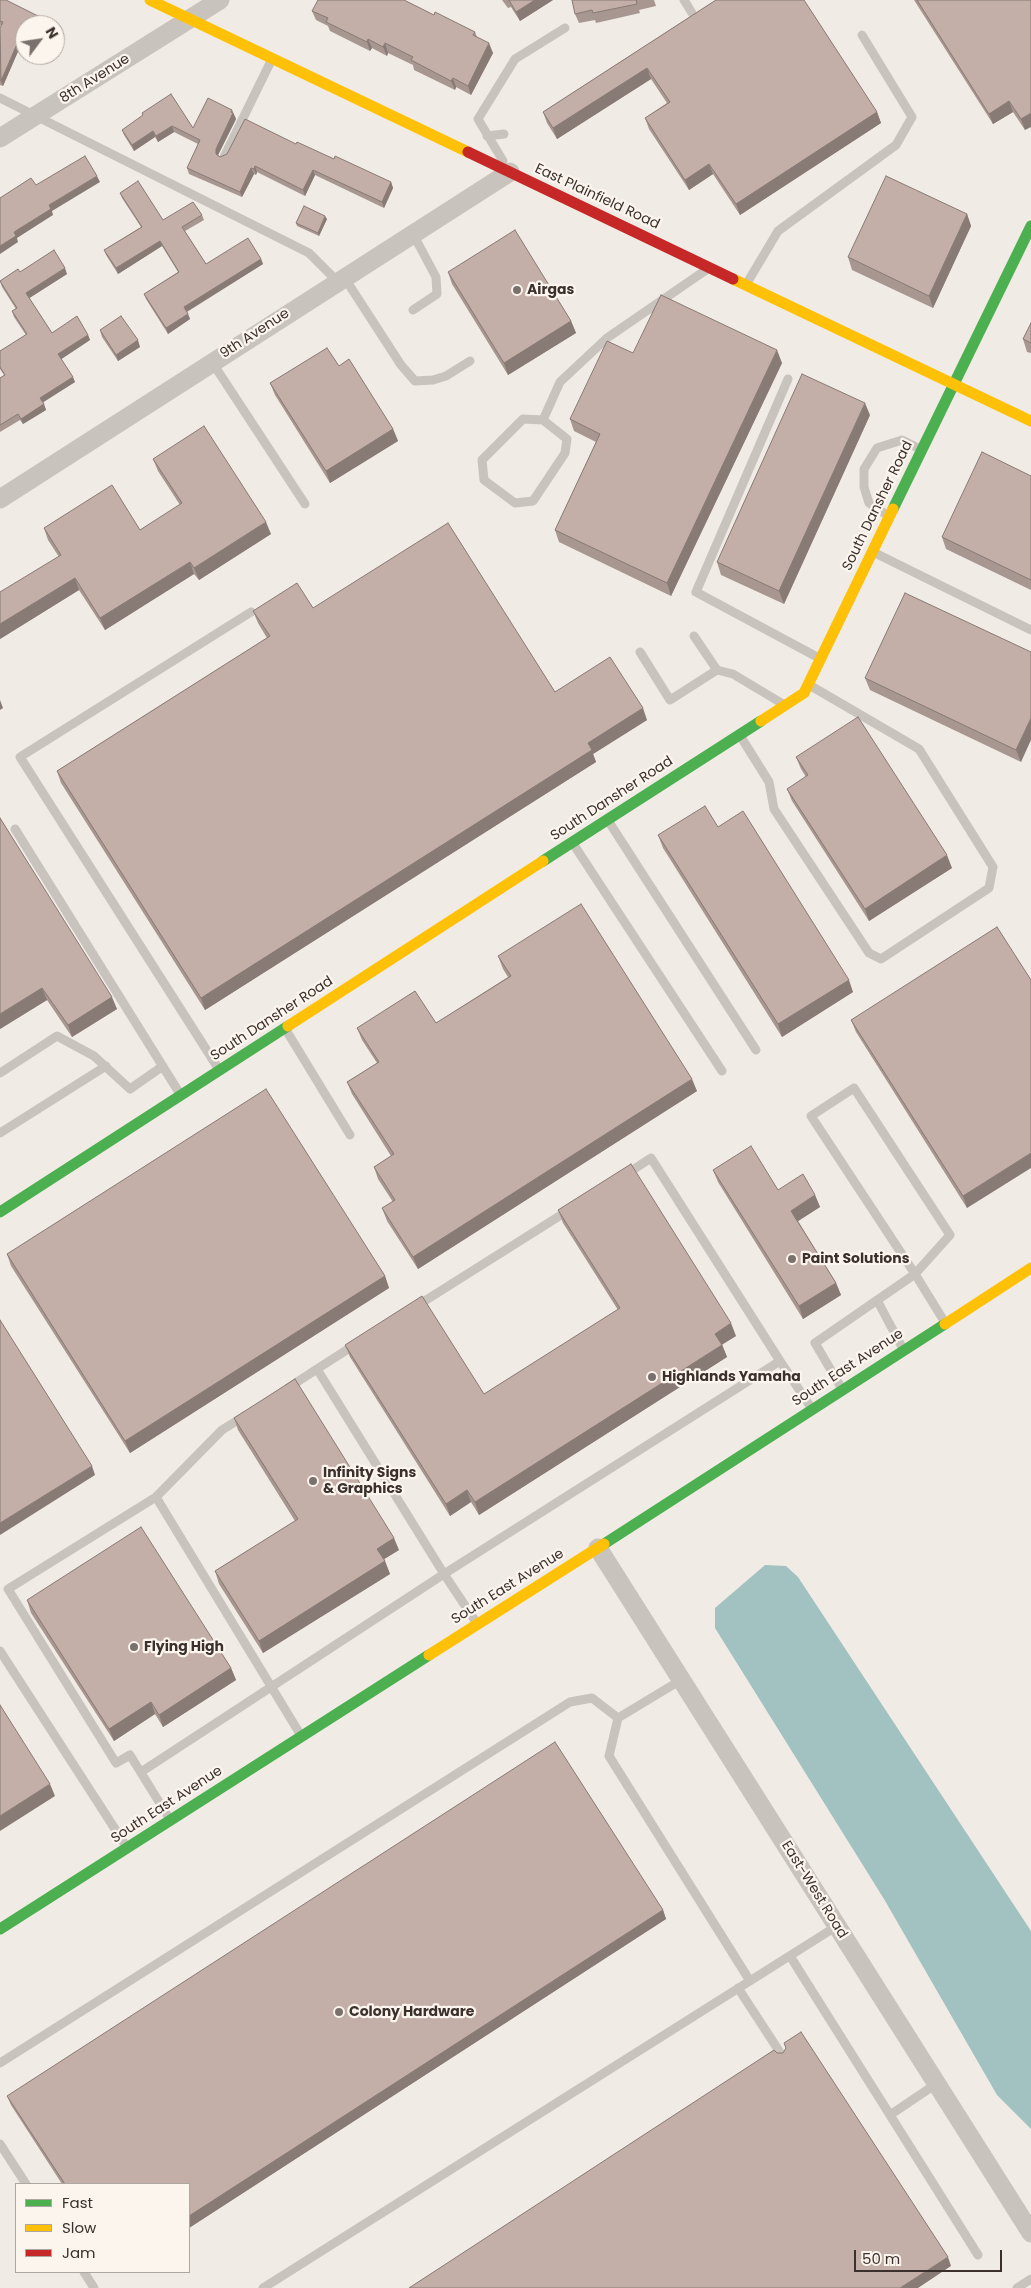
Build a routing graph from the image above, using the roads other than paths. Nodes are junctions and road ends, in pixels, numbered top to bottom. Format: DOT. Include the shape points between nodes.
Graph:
graph roads {
  1 [pos="150,0"];
  2 [pos="220,0"];
  3 [pos="684,0"];
  4 [pos="692,13"];
  5 [pos="190,19"];
  6 [pos="565,28"];
  7 [pos="862,34"];
  8 [pos="272,58"];
  9 [pos="0,98"];
  10 [pos="36,115"];
  11 [pos="504,134"];
  12 [pos="487,136"];
  13 [pos="0,138"];
  14 [pos="224,157"];
  15 [pos="510,172"];
  16 [pos="1031,226"];
  17 [pos="413,233"];
  18 [pos="711,268"];
  19 [pos="340,279"];
  20 [pos="746,284"];
  21 [pos="413,310"];
  22 [pos="470,361"];
  23 [pos="212,362"];
  24 [pos="788,379"];
  25 [pos="954,384"];
  26 [pos="543,420"];
  27 [pos="1031,420"];
  28 [pos="922,450"];
  29 [pos="0,498"];
  30 [pos="305,504"];
  31 [pos="890,517"];
  32 [pos="873,552"];
  33 [pos="251,612"];
  34 [pos="1031,630"];
  35 [pos="694,636"];
  36 [pos="640,652"];
  37 [pos="820,659"];
  38 [pos="717,670"];
  39 [pos="808,684"];
  40 [pos="785,705"];
  41 [pos="739,734"];
  42 [pos="607,820"];
  43 [pos="15,829"];
  44 [pos="572,842"];
  45 [pos="285,1028"];
  46 [pos="756,1050"];
  47 [pos="106,1066"];
  48 [pos="164,1066"];
  49 [pos="219,1070"];
  50 [pos="722,1071"];
  51 [pos="0,1073"];
  52 [pos="181,1095"];
  53 [pos="0,1133"];
  54 [pos="350,1134"];
  55 [pos="618,1180"];
  56 [pos="576,1206"];
  57 [pos="0,1212"];
  58 [pos="1031,1268"];
  59 [pos="914,1274"];
  60 [pos="877,1300"];
  61 [pos="409,1311"];
  62 [pos="945,1323"];
  63 [pos="367,1337"];
  64 [pos="903,1350"];
  65 [pos="780,1361"];
  66 [pos="317,1369"];
  67 [pos="842,1390"];
  68 [pos="278,1394"];
  69 [pos="812,1409"];
  70 [pos="254,1410"];
  71 [pos="156,1497"];
  72 [pos="598,1548"];
  73 [pos="444,1574"];
  74 [pos="477,1624"];
  75 [pos="0,1651"];
  76 [pos="681,1680"];
  77 [pos="272,1687"];
  78 [pos="618,1718"];
  79 [pos="302,1736"];
  80 [pos="141,1772"];
  81 [pos="170,1820"];
  82 [pos="127,1848"];
  83 [pos="837,1926"];
  84 [pos="0,1929"];
  85 [pos="790,1956"];
  86 [pos="750,1981"];
  87 [pos="738,1988"];
  88 [pos="783,2057"];
  89 [pos="0,2063"];
  90 [pos="936,2084"];
  91 [pos="890,2115"];
  92 [pos="0,2144"];
  93 [pos="25,2183"];
  94 [pos="1031,2233"];
  95 [pos="978,2255"];
  96 [pos="85,2273"];
  97 [pos="1031,2279"];
  98 [pos="94,2288"];
  99 [pos="263,2288"];
  100 [pos="1017,2288"];
  1 -- 5 [label="main road, East Plainfield Road"];
  2 -- 5 [label="street, 8th Avenue"];
  3 -- 4 [label="lane"];
  5 -- 8 [label="main road, East Plainfield Road"];
  5 -- 10 [label="street, 8th Avenue"];
  6 -- 12 [label="lane" via="515,59 478,119"];
  7 -- 20 [label="lane" via="912,117 896,145 778,231"];
  8 -- 14 [label="lane"];
  8 -- 15 [label="main road, East Plainfield Road"];
  9 -- 10 [label="lane"];
  10 -- 13 [label="street, 8th Avenue"];
  10 -- 19 [label="lane" via="309,253"];
  11 -- 12 [label="lane"];
  12 -- 15 [label="lane"];
  15 -- 17 [label="street, 9th Avenue"];
  15 -- 18 [label="main road, East Plainfield Road"];
  16 -- 25 [label="main road, South Dansher Road"];
  17 -- 19 [label="street, 9th Avenue"];
  17 -- 21 [label="lane" via="436,277 437,294"];
  18 -- 20 [label="main road, East Plainfield Road"];
  18 -- 26 [label="lane" via="607,338 560,382"];
  19 -- 22 [label="lane" via="415,381 446,376"];
  19 -- 23 [label="street, 9th Avenue"];
  20 -- 25 [label="main road, East Plainfield Road"];
  23 -- 29 [label="street, 9th Avenue"];
  23 -- 30 [label="lane"];
  24 -- 37 [label="lane" via="696,592"];
  25 -- 27 [label="main road, East Plainfield Road"];
  25 -- 28 [label="main road, South Dansher Road"];
  26 -- 26 [label="lane" via="567,439 565,453 533,501 515,503 484,480 482,460 523,419"];
  28 -- 31 [label="main road, South Dansher Road"];
  28 -- 31 [label="lane" via="902,440 877,448 864,469 864,487 869,503"];
  31 -- 32 [label="main road, South Dansher Road"];
  32 -- 34 [label="lane"];
  32 -- 37 [label="main road, South Dansher Road"];
  33 -- 49 [label="lane" via="20,758"];
  35 -- 38 [label="lane"];
  36 -- 38 [label="lane" via="670,700"];
  37 -- 39 [label="main road, South Dansher Road"];
  38 -- 40 [label="lane" via="733,674"];
  39 -- 40 [label="main road, South Dansher Road" via="804,693"];
  39 -- 41 [label="lane" via="918,748 993,867 989,888 880,959 869,952 774,809 769,782"];
  40 -- 41 [label="main road, South Dansher Road"];
  41 -- 42 [label="main road, South Dansher Road"];
  42 -- 44 [label="main road, South Dansher Road"];
  42 -- 46 [label="lane"];
  43 -- 48 [label="lane"];
  44 -- 45 [label="main road, South Dansher Road"];
  44 -- 50 [label="lane"];
  45 -- 49 [label="main road, South Dansher Road"];
  45 -- 54 [label="lane"];
  47 -- 48 [label="lane" via="130,1088"];
  47 -- 51 [label="lane" via="57,1036"];
  47 -- 53 [label="lane"];
  48 -- 52 [label="lane"];
  49 -- 52 [label="main road, South Dansher Road"];
  52 -- 57 [label="main road, South Dansher Road"];
  55 -- 65 [label="lane" via="651,1158"];
  56 -- 61 [label="lane"];
  58 -- 62 [label="main road, South East Avenue"];
  59 -- 59 [label="lane" via="950,1235 854,1088 811,1116"];
  59 -- 60 [label="lane"];
  59 -- 62 [label="lane"];
  60 -- 64 [label="lane"];
  60 -- 67 [label="lane" via="815,1343"];
  62 -- 64 [label="main road, South East Avenue"];
  63 -- 66 [label="lane"];
  64 -- 67 [label="main road, South East Avenue"];
  65 -- 69 [label="lane"];
  65 -- 73 [label="lane"];
  66 -- 68 [label="lane"];
  66 -- 73 [label="lane"];
  67 -- 69 [label="main road, South East Avenue"];
  69 -- 72 [label="main road, South East Avenue"];
  70 -- 71 [label="lane" via="222,1430"];
  71 -- 77 [label="lane"];
  71 -- 80 [label="lane" via="8,1589 116,1763 130,1755"];
  72 -- 74 [label="main road, South East Avenue"];
  72 -- 76 [label="street, East-West Road"];
  73 -- 74 [label="lane"];
  73 -- 77 [label="lane"];
  74 -- 79 [label="main road, South East Avenue"];
  75 -- 82 [label="lane"];
  76 -- 78 [label="lane"];
  76 -- 83 [label="street, East-West Road"];
  77 -- 79 [label="lane"];
  77 -- 80 [label="lane"];
  78 -- 86 [label="lane" via="609,1756"];
  78 -- 89 [label="lane" via="592,1698 570,1702"];
  79 -- 81 [label="main road, South East Avenue"];
  80 -- 81 [label="lane"];
  81 -- 82 [label="main road, South East Avenue"];
  82 -- 84 [label="main road, South East Avenue"];
  83 -- 85 [label="lane"];
  83 -- 90 [label="street, East-West Road"];
  85 -- 86 [label="lane"];
  85 -- 91 [label="lane"];
  86 -- 87 [label="lane"];
  87 -- 88 [label="lane"];
  87 -- 99 [label="lane"];
  90 -- 91 [label="lane"];
  90 -- 94 [label="street, East-West Road"];
  91 -- 95 [label="lane"];
  92 -- 93 [label="lane"];
  96 -- 98 [label="lane"];
  97 -- 100 [label="lane"];
}
